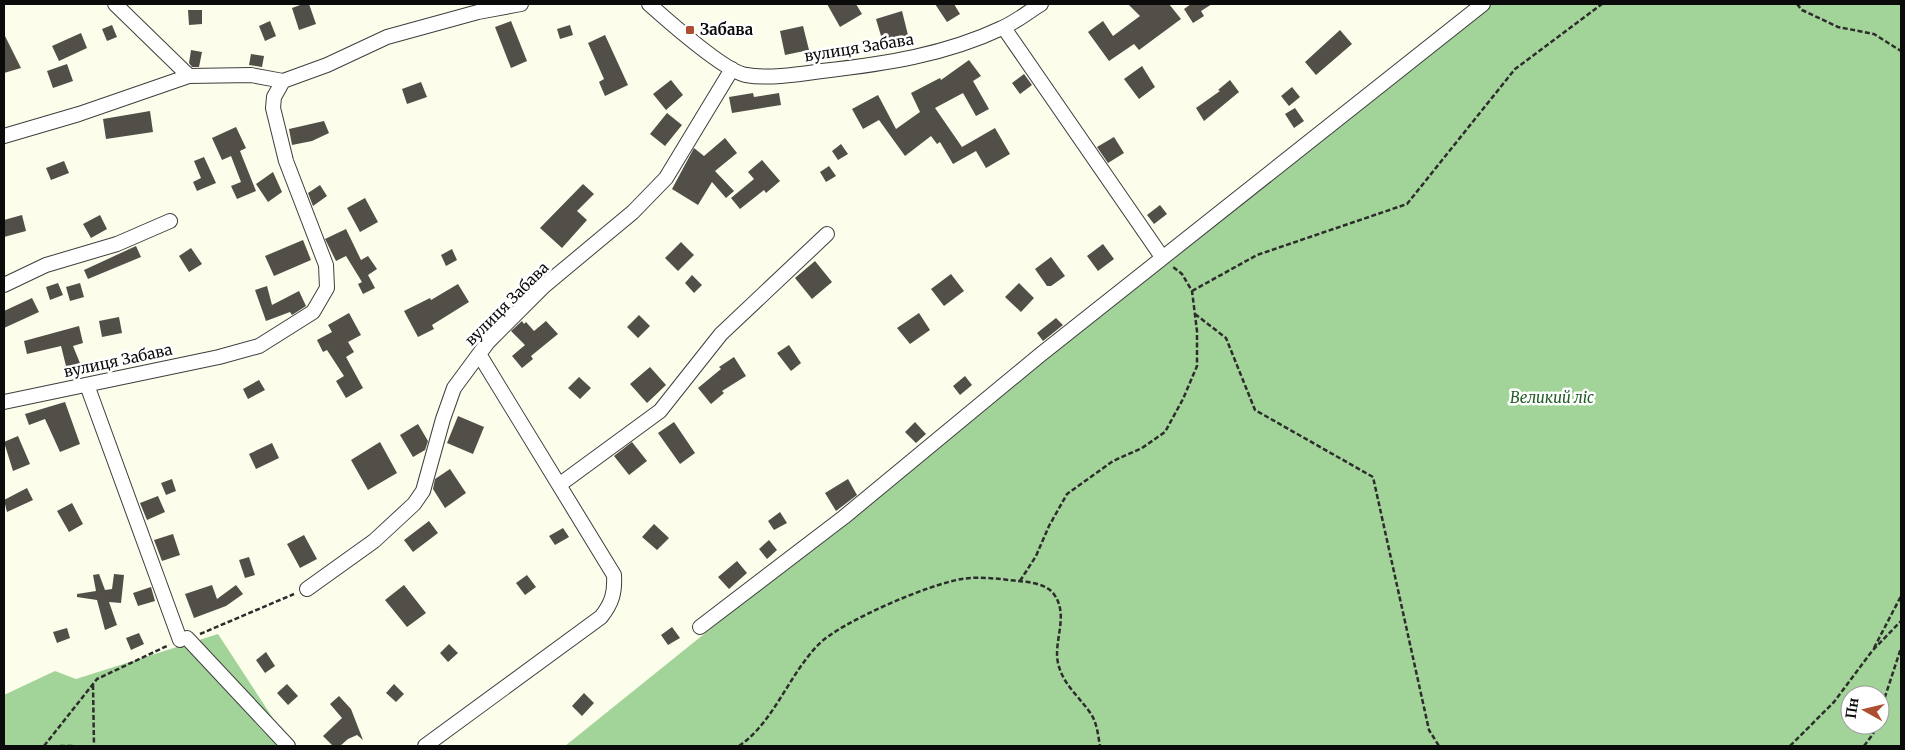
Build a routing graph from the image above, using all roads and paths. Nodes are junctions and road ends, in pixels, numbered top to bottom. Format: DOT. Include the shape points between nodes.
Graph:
graph roads {
  1 [pos="115,4"];
  2 [pos="521,4"];
  3 [pos="649,4"];
  4 [pos="1040,4"];
  5 [pos="1483,4"];
  6 [pos="1602,4"];
  7 [pos="1796,4"];
  8 [pos="1004,28"];
  9 [pos="1901,51"];
  10 [pos="732,70"];
  11 [pos="190,76"];
  12 [pos="283,81"];
  13 [pos="4,136"];
  14 [pos="170,220"];
  15 [pos="827,234"];
  16 [pos="1162,258"];
  17 [pos="4,285"];
  18 [pos="1192,291"];
  19 [pos="1195,314"];
  20 [pos="479,354"];
  21 [pos="87,385"];
  22 [pos="4,402"];
  23 [pos="559,485"];
  24 [pos="1020,582"];
  25 [pos="307,589"];
  26 [pos="1901,596"];
  27 [pos="1901,622"];
  28 [pos="700,627"];
  29 [pos="183,639"];
  30 [pos="1901,648"];
  31 [pos="1872,652"];
  32 [pos="93,684"];
  33 [pos="1889,685"];
  34 [pos="1872,735"];
  35 [pos="44,746"];
  36 [pos="60,746"];
  37 [pos="73,746"];
  38 [pos="94,746"];
  39 [pos="288,746"];
  40 [pos="425,746"];
  41 [pos="739,746"];
  42 [pos="1100,746"];
  43 [pos="1439,746"];
  44 [pos="1790,746"];
  45 [pos="1864,746"];
  1 -- 11 [label="street"];
  2 -- 12 [label="street" via="478,12 387,38"];
  3 -- 10 [label="street, вулиця Забава"];
  4 -- 8 [label="street, вулиця Забава"];
  5 -- 16 [label="street"];
  6 -- 18 [label="path" via="1515,68 1407,204 1257,255"];
  7 -- 9 [label="path" via="1838,27 1874,34"];
  8 -- 10 [label="street, вулиця Забава" via="907,60 882,64 794,74 746,75"];
  8 -- 16 [label="street"];
  10 -- 20 [label="street, вулиця Забава" via="666,178 633,212 544,286"];
  11 -- 12 [label="street" via="251,75"];
  11 -- 13 [label="street"];
  12 -- 21 [label="street, вулиця Забава" via="274,97 273,108 286,161 326,265 327,288 322,299 313,312 259,346"];
  14 -- 17 [label="street" via="117,244 46,265"];
  15 -- 23 [label="street" via="721,334 660,411"];
  16 -- 18 [label="path" via="1182,274"];
  16 -- 28 [label="street" via="844,517"];
  18 -- 19 [label="path"];
  19 -- 24 [label="path" via="1197,366 1165,432 1142,448 1113,461 1067,494"];
  19 -- 43 [label="path" via="1226,338 1255,410 1373,477 1429,730"];
  20 -- 23 [label="street"];
  20 -- 25 [label="street, вулиця Забава" via="454,388 423,491 414,504 374,541"];
  21 -- 22 [label="street, вулиця Забава"];
  21 -- 29 [label="street"];
  23 -- 40 [label="street" via="614,575 615,591 610,606 601,617"];
  24 -- 41 [label="path" via="985,578 940,584 888,605 840,630 818,644 758,730"];
  24 -- 42 [label="path" via="1042,586 1058,601 1061,621 1057,660 1060,672 1091,714"];
  25 -- 29 [label="path"];
  26 -- 31 [label="path"];
  27 -- 31 [label="path"];
  29 -- 32 [label="path" via="97,679"];
  29 -- 39 [label="street"];
  30 -- 33 [label="path"];
  31 -- 44 [label="path" via="1834,702"];
  32 -- 35 [label="path"];
  32 -- 38 [label="path"];
  34 -- 45 [label="path"];
  36 -- 37 [label="path"];
}
